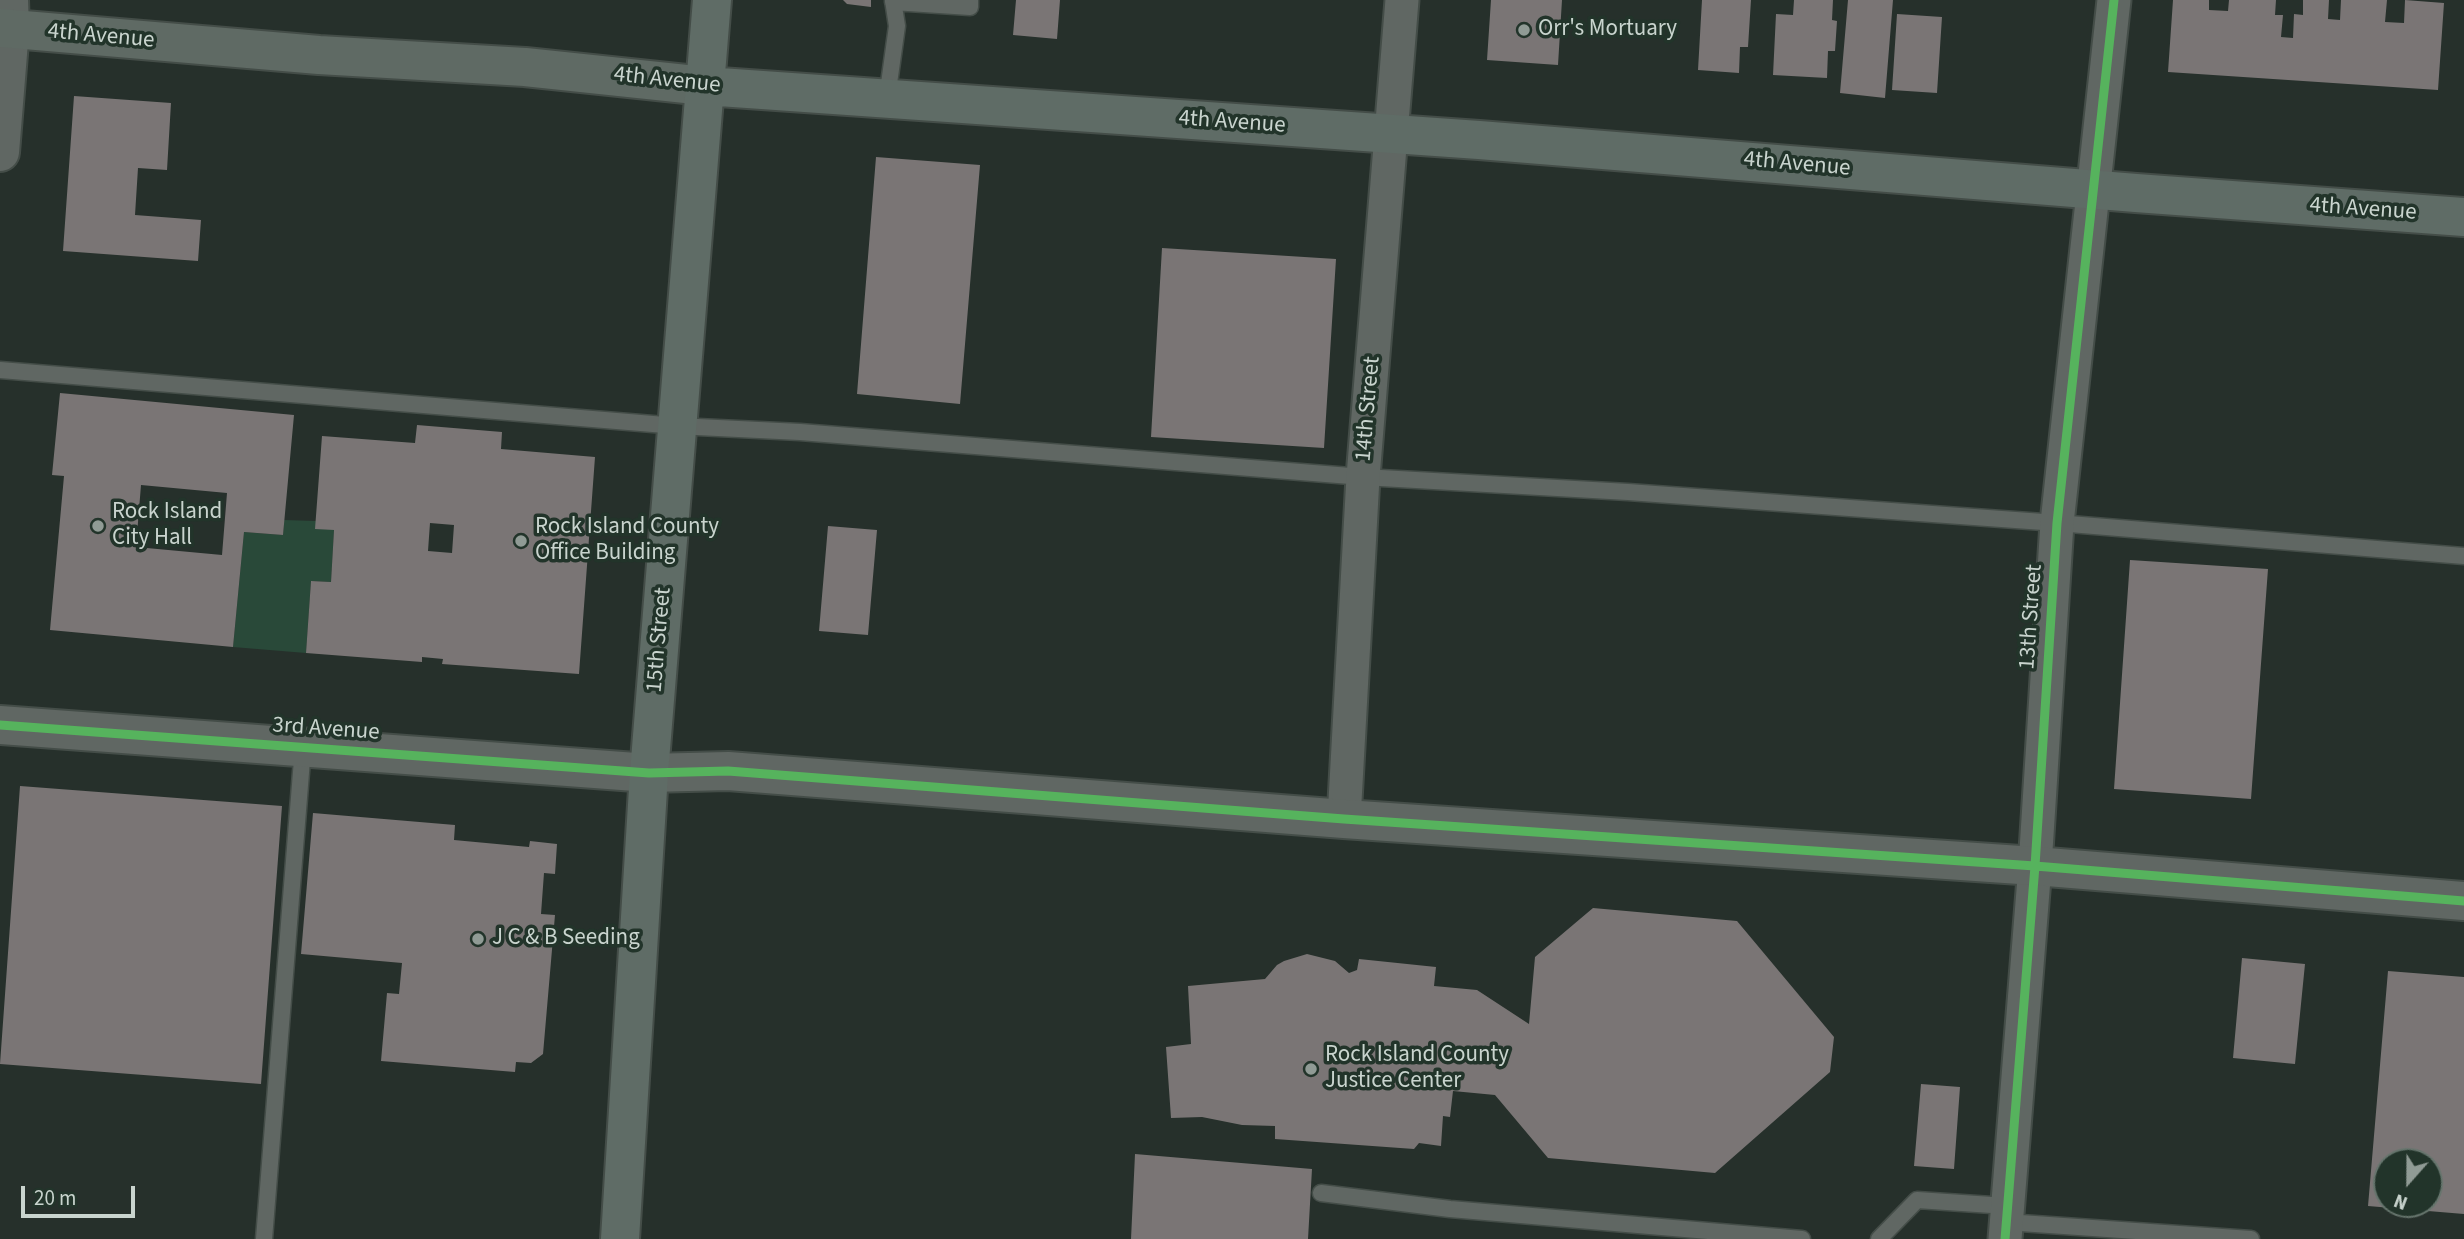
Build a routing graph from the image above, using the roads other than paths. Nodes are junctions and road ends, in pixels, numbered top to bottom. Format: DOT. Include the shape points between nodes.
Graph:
graph roads {
  1 [pos="712,0"];
  2 [pos="970,0"];
  3 [pos="1402,0"];
  4 [pos="2114,0"];
  5 [pos="893,1"];
  6 [pos="6,19"];
  7 [pos="705,86"];
  8 [pos="887,98"];
  9 [pos="1391,134"];
  10 [pos="0,152"];
  11 [pos="2093,188"];
  12 [pos="2464,217"];
  13 [pos="0,370"];
  14 [pos="677,426"];
  15 [pos="1363,477"];
  16 [pos="2057,523"];
  17 [pos="2464,556"];
  18 [pos="0,725"];
  19 [pos="303,747"];
  20 [pos="649,773"];
  21 [pos="1344,820"];
  22 [pos="2035,866"];
  23 [pos="2464,901"];
  24 [pos="1321,1193"];
  25 [pos="2006,1222"];
  26 [pos="264,1239"];
  27 [pos="620,1239"];
  28 [pos="1802,1239"];
  29 [pos="1879,1239"];
  30 [pos="2251,1239"];
  1 -- 7 [label="main road, 15th Street"];
  2 -- 5 [label="lane" via="970,6"];
  3 -- 9 [label="street, 14th Street"];
  4 -- 11 [label="street, 13th Street"];
  5 -- 8 [label="lane" via="897,26"];
  6 -- 7 [label="main road, 4th Avenue" via="319,55 526,67"];
  6 -- 10 [label="street"];
  7 -- 8 [label="main road, 4th Avenue"];
  7 -- 14 [label="main road, 15th Street"];
  8 -- 9 [label="main road, 4th Avenue"];
  9 -- 11 [label="main road, 4th Avenue"];
  9 -- 15 [label="street, 14th Street"];
  11 -- 12 [label="main road, 4th Avenue"];
  11 -- 16 [label="street, 13th Street"];
  13 -- 14 [label="lane"];
  14 -- 15 [label="lane"];
  14 -- 20 [label="main road, 15th Street"];
  15 -- 16 [label="lane"];
  15 -- 21 [label="street, 14th Street"];
  16 -- 17 [label="lane"];
  16 -- 22 [label="street, 13th Street"];
  18 -- 19 [label="street, 3rd Avenue"];
  19 -- 20 [label="street, 3rd Avenue"];
  19 -- 26 [label="lane"];
  20 -- 21 [label="street, 3rd Avenue" via="728,771"];
  20 -- 27 [label="main road, 15th Street"];
  21 -- 22 [label="street, 3rd Avenue"];
  22 -- 23 [label="street, 3rd Avenue"];
  22 -- 25 [label="street, 13th Street"];
  24 -- 28 [label="lane" via="1450,1209"];
  25 -- 29 [label="lane" via="1917,1199"];
  25 -- 30 [label="lane"];
}
